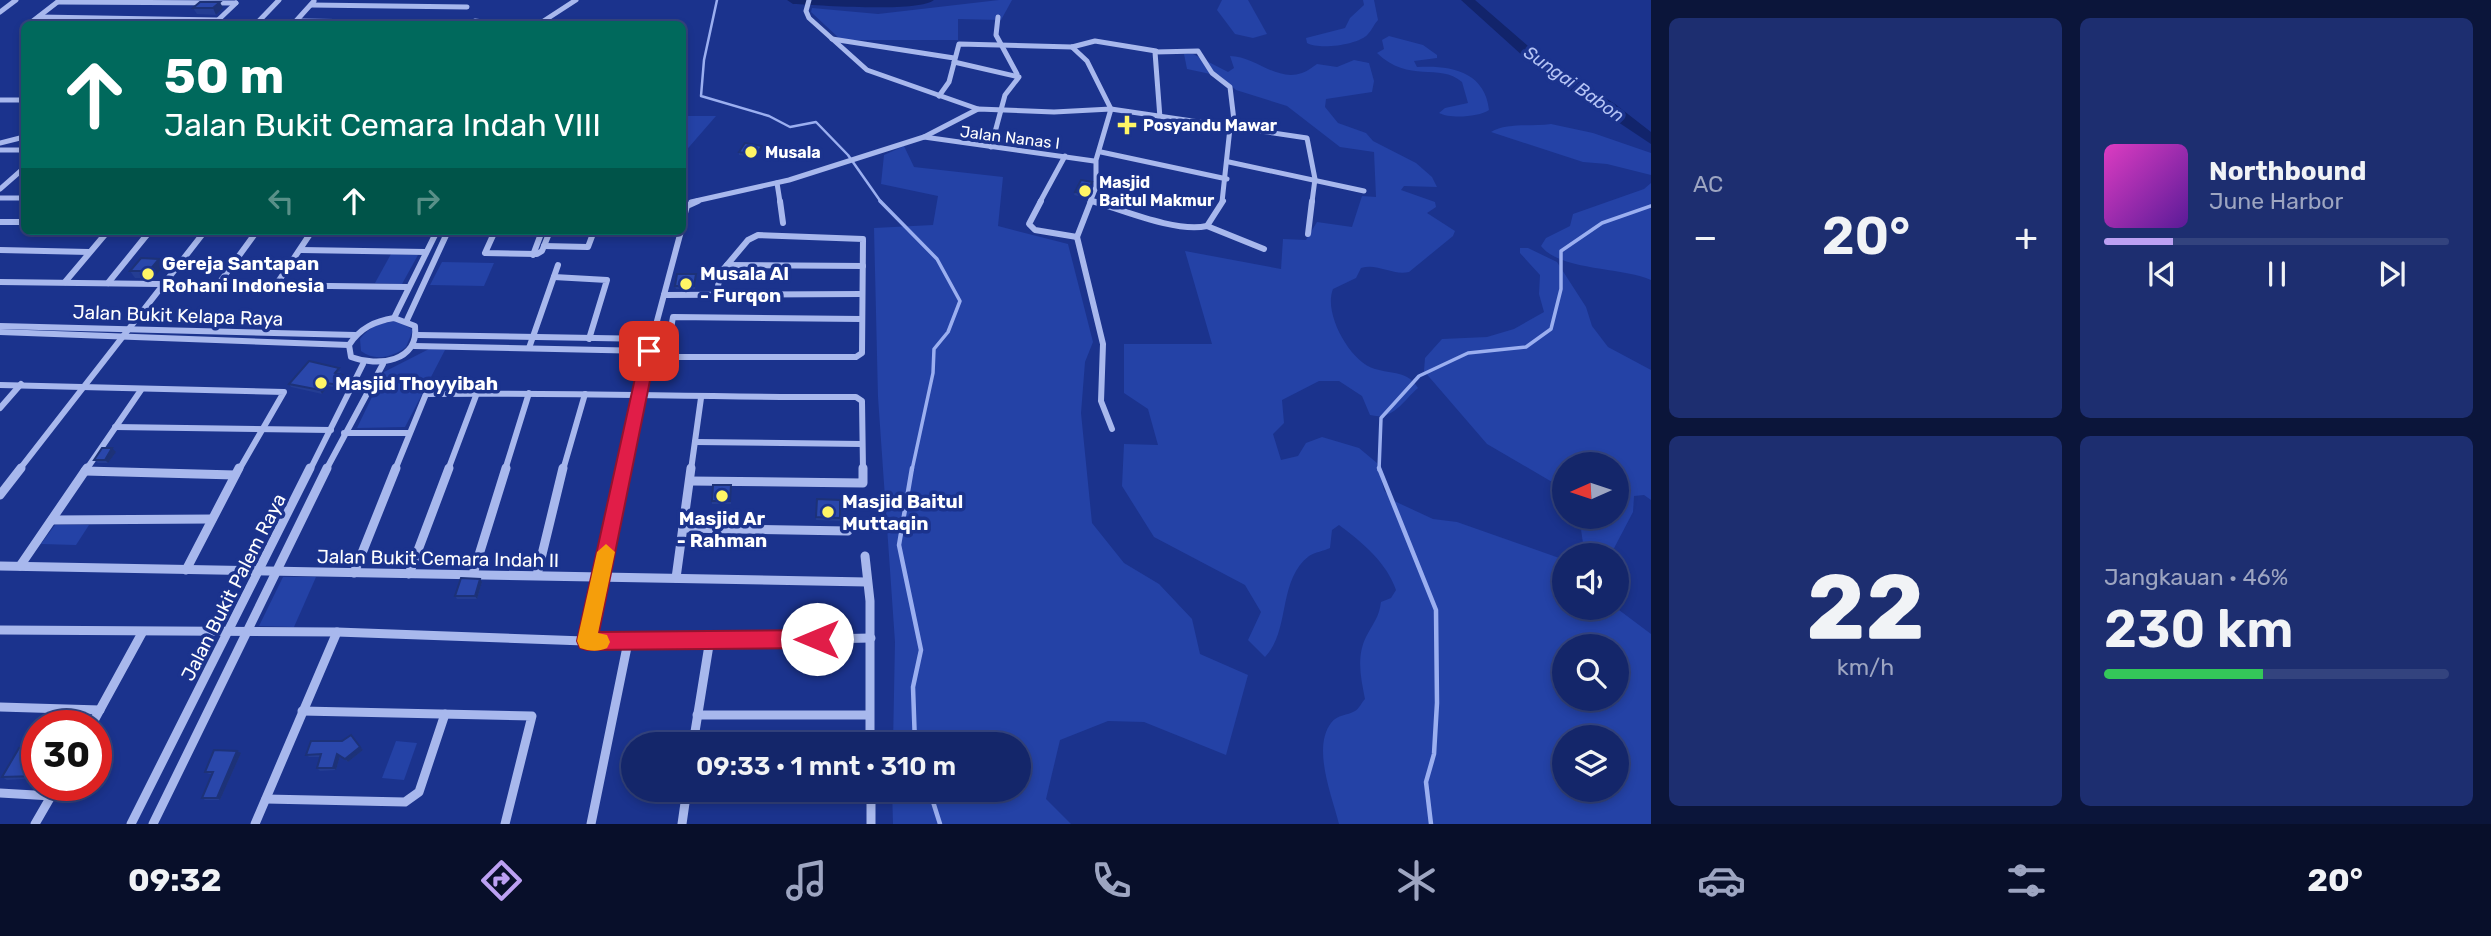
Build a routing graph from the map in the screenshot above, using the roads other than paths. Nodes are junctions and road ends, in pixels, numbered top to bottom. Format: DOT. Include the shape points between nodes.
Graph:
graph roads {
  1 [pos="9,0"];
  2 [pos="16,0"];
  3 [pos="279,0"];
  4 [pos="576,0"];
  5 [pos="809,0"];
  6 [pos="59,1"];
  7 [pos="238,1"];
  8 [pos="313,2"];
  9 [pos="0,7"];
  10 [pos="467,7"];
  11 [pos="0,12"];
  12 [pos="39,17"];
  13 [pos="998,17"];
  14 [pos="218,20"];
  15 [pos="33,21"];
  16 [pos="259,21"];
  17 [pos="297,21"];
  18 [pos="543,21"];
  19 [pos="832,39"];
  20 [pos="1004,45"];
  21 [pos="1072,47"];
  22 [pos="1156,51"];
  23 [pos="954,60"];
  24 [pos="1017,74"];
  25 [pos="939,96"];
  26 [pos="0,100"];
  27 [pos="21,100"];
  28 [pos="978,109"];
  29 [pos="1111,109"];
  30 [pos="999,111"];
  31 [pos="1160,118"];
  32 [pos="1233,129"];
  33 [pos="924,137"];
  34 [pos="21,138"];
  35 [pos="21,144"];
  36 [pos="0,147"];
  37 [pos="991,147"];
  38 [pos="21,150"];
  39 [pos="1101,152"];
  40 [pos="1065,156"];
  41 [pos="1094,161"];
  42 [pos="1229,162"];
  43 [pos="21,172"];
  44 [pos="1227,179"];
  45 [pos="1315,179"];
  46 [pos="777,183"];
  47 [pos="0,188"];
  48 [pos="1364,191"];
  49 [pos="0,198"];
  50 [pos="21,198"];
  51 [pos="1092,201"];
  52 [pos="686,210"];
  53 [pos="0,222"];
  54 [pos="21,222"];
  55 [pos="783,223"];
  56 [pos="1207,226"];
  57 [pos="1308,234"];
  58 [pos="104,235"];
  59 [pos="147,235"];
  60 [pos="202,235"];
  61 [pos="254,235"];
  62 [pos="310,235"];
  63 [pos="435,235"];
  64 [pos="446,235"];
  65 [pos="493,235"];
  66 [pos="540,235"];
  67 [pos="548,235"];
  68 [pos="592,235"];
  69 [pos="680,235"];
  70 [pos="1077,237"];
  71 [pos="544,246"];
  72 [pos="1264,249"];
  73 [pos="0,250"];
  74 [pos="301,250"];
  75 [pos="89,252"];
  76 [pos="426,252"];
  77 [pos="533,255"];
  78 [pos="558,265"];
  79 [pos="727,265"];
  80 [pos="863,266"];
  81 [pos="554,277"];
  82 [pos="0,282"];
  83 [pos="65,282"];
  84 [pos="108,283"];
  85 [pos="163,284"];
  86 [pos="217,286"];
  87 [pos="407,287"];
  88 [pos="274,288"];
  89 [pos="717,293"];
  90 [pos="664,295"];
  91 [pos="863,295"];
  92 [pos="394,318"];
  93 [pos="862,319"];
  94 [pos="407,320"];
  95 [pos="0,326"];
  96 [pos="130,328"];
  97 [pos="0,332"];
  98 [pos="355,335"];
  99 [pos="418,335"];
  100 [pos="533,336"];
  101 [pos="124,337"];
  102 [pos="589,339"];
  103 [pos="652,339"];
  104 [pos="349,345"];
  105 [pos="414,345"];
  106 [pos="529,348"];
  107 [pos="648,354"];
  108 [pos="666,357"];
  109 [pos="363,364"];
  110 [pos="383,364"];
  111 [pos="21,384"];
  112 [pos="0,385"];
  113 [pos="85,387"];
  114 [pos="141,390"];
  115 [pos="477,393"];
  116 [pos="528,393"];
  117 [pos="585,394"];
  118 [pos="639,396"];
  119 [pos="701,398"];
  120 [pos="0,408"];
  121 [pos="115,427"];
  122 [pos="1112,429"];
  123 [pos="331,430"];
  124 [pos="259,431"];
  125 [pos="344,433"];
  126 [pos="410,433"];
  127 [pos="695,442"];
  128 [pos="862,444"];
  129 [pos="85,471"];
  130 [pos="235,475"];
  131 [pos="690,481"];
  132 [pos="299,492"];
  133 [pos="314,493"];
  134 [pos="0,495"];
  135 [pos="212,519"];
  136 [pos="52,520"];
  137 [pos="683,528"];
  138 [pos="848,531"];
  139 [pos="865,556"];
  140 [pos="0,566"];
  141 [pos="20,566"];
  142 [pos="186,570"];
  143 [pos="257,572"];
  144 [pos="275,572"];
  145 [pos="354,573"];
  146 [pos="409,574"];
  147 [pos="473,574"];
  148 [pos="537,575"];
  149 [pos="601,576"];
  150 [pos="676,578"];
  151 [pos="867,582"];
  152 [pos="0,630"];
  153 [pos="337,632"];
  154 [pos="142,633"];
  155 [pos="226,633"];
  156 [pos="244,633"];
  157 [pos="871,638"];
  158 [pos="710,639"];
  159 [pos="587,641"];
  160 [pos="628,642"];
  161 [pos="0,707"];
  162 [pos="100,710"];
  163 [pos="302,711"];
  164 [pos="444,714"];
  165 [pos="697,715"];
  166 [pos="868,715"];
  167 [pos="695,732"];
  168 [pos="869,732"];
  169 [pos="0,793"];
  170 [pos="21,794"];
  171 [pos="266,799"];
  172 [pos="49,801"];
  173 [pos="685,802"];
  174 [pos="871,802"];
  175 [pos="35,824"];
  176 [pos="131,824"];
  177 [pos="153,824"];
  178 [pos="255,824"];
  179 [pos="505,824"];
  180 [pos="592,824"];
  181 [pos="682,824"];
  182 [pos="871,824"];
  1 -- 9 [label="street"];
  2 -- 11 [label="street"];
  3 -- 16 [label="street"];
  4 -- 18 [label="street"];
  5 -- 19 [label="street" via="809,18"];
  6 -- 7 [label="street"];
  6 -- 12 [label="street"];
  7 -- 14 [label="street"];
  8 -- 10 [label="street"];
  8 -- 17 [label="street"];
  12 -- 14 [label="street"];
  12 -- 15 [label="street"];
  13 -- 20 [label="street" via="995,30"];
  19 -- 23 [label="street"];
  19 -- 25 [label="street" via="867,70"];
  20 -- 21 [label="street"];
  20 -- 23 [label="street" via="959,44"];
  20 -- 24 [label="street"];
  21 -- 22 [label="street" via="1096,41"];
  21 -- 29 [label="street" via="1087,61"];
  22 -- 31 [label="street"];
  22 -- 32 [label="street" via="1199,52 1212,73 1230,87"];
  23 -- 24 [label="street"];
  23 -- 25 [label="street" via="949,82"];
  24 -- 30 [label="street" via="1019,78 1005,94"];
  25 -- 28 [label="street"];
  26 -- 27 [label="street"];
  28 -- 30 [label="street"];
  28 -- 33 [label="street"];
  29 -- 30 [label="street"];
  29 -- 31 [label="street"];
  29 -- 39 [label="street"];
  30 -- 37 [label="street"];
  31 -- 32 [label="street"];
  32 -- 42 [label="street"];
  32 -- 45 [label="street" via="1307,138"];
  33 -- 37 [label="street, Jalan Nanas I"];
  33 -- 46 [label="street"];
  34 -- 36 [label="street"];
  35 -- 36 [label="street"];
  36 -- 38 [label="street"];
  37 -- 40 [label="street, Jalan Nanas I"];
  39 -- 41 [label="street"];
  39 -- 44 [label="street"];
  40 -- 41 [label="street, Jalan Nanas I"];
  40 -- 70 [label="street" via="1028,224 1035,230"];
  41 -- 51 [label="street"];
  42 -- 44 [label="street"];
  42 -- 45 [label="street"];
  43 -- 47 [label="street"];
  44 -- 56 [label="street" via="1223,201"];
  45 -- 48 [label="street"];
  45 -- 57 [label="street"];
  46 -- 52 [label="street" via="692,202"];
  46 -- 55 [label="street"];
  49 -- 50 [label="street"];
  51 -- 56 [label="street" via="1154,220"];
  51 -- 70 [label="street"];
  53 -- 54 [label="street"];
  56 -- 72 [label="street"];
  58 -- 75 [label="street"];
  59 -- 84 [label="street"];
  60 -- 85 [label="street"];
  61 -- 86 [label="street"];
  62 -- 74 [label="street"];
  63 -- 76 [label="street"];
  64 -- 94 [label="street"];
  65 -- 77 [label="street" via="485,253"];
  66 -- 77 [label="street"];
  67 -- 71 [label="street"];
  68 -- 71 [label="street" via="588,247"];
  69 -- 90 [label="street"];
  70 -- 122 [label="street" via="1103,344 1101,401"];
  71 -- 77 [label="street"];
  73 -- 75 [label="street"];
  74 -- 76 [label="street"];
  74 -- 88 [label="street"];
  75 -- 83 [label="street"];
  76 -- 87 [label="street"];
  78 -- 81 [label="street"];
  79 -- 80 [label="street"];
  79 -- 80 [label="street" via="758,235 859,238 864,241"];
  79 -- 89 [label="street" via="720,273"];
  80 -- 91 [label="street"];
  81 -- 100 [label="street"];
  81 -- 102 [label="street" via="607,280"];
  82 -- 83 [label="street"];
  83 -- 84 [label="street"];
  84 -- 85 [label="street"];
  85 -- 86 [label="street"];
  85 -- 96 [label="street"];
  86 -- 88 [label="street"];
  87 -- 88 [label="street"];
  87 -- 92 [label="street"];
  89 -- 90 [label="street"];
  89 -- 91 [label="street"];
  90 -- 103 [label="street"];
  91 -- 93 [label="street"];
  92 -- 94 [label="street"];
  92 -- 98 [label="street" via="380,320"];
  93 -- 108 [label="street" via="673,317"];
  93 -- 108 [label="street" via="862,353 856,357"];
  94 -- 99 [label="street"];
  95 -- 96 [label="street, Jalan Bukit Kelapa Raya"];
  96 -- 98 [label="street, Jalan Bukit Kelapa Raya"];
  96 -- 101 [label="street"];
  97 -- 101 [label="street, Jalan Bukit Kelapa Raya"];
  98 -- 104 [label="street"];
  99 -- 100 [label="street"];
  99 -- 105 [label="street"];
  100 -- 102 [label="street"];
  100 -- 106 [label="street"];
  101 -- 104 [label="street, Jalan Bukit Kelapa Raya"];
  101 -- 113 [label="street"];
  102 -- 103 [label="street"];
  103 -- 107 [label="street"];
  104 -- 109 [label="street" via="351,357"];
  105 -- 106 [label="street"];
  105 -- 110 [label="street"];
  106 -- 107 [label="street"];
  107 -- 108 [label="street"];
  107 -- 118 [label="street"];
  109 -- 110 [label="street"];
  109 -- 123 [label="street, Jalan Bukit Palem Raya"];
  110 -- 125 [label="street, Jalan Bukit Palem Raya"];
  111 -- 112 [label="street"];
  111 -- 113 [label="street"];
  111 -- 120 [label="street"];
  113 -- 114 [label="street"];
  113 -- 134 [label="street"];
  114 -- 121 [label="street"];
  114 -- 124 [label="street" via="282,391"];
  115 -- 116 [label="street"];
  115 -- 126 [label="street" via="424,396"];
  115 -- 146 [label="street"];
  116 -- 117 [label="street"];
  116 -- 147 [label="street"];
  117 -- 118 [label="street"];
  117 -- 148 [label="street"];
  118 -- 119 [label="street"];
  118 -- 149 [label="street"];
  119 -- 127 [label="street"];
  119 -- 128 [label="street" via="856,397 862,401"];
  121 -- 124 [label="street"];
  121 -- 129 [label="street"];
  123 -- 124 [label="street"];
  123 -- 132 [label="street, Jalan Bukit Palem Raya"];
  124 -- 130 [label="street"];
  125 -- 126 [label="street"];
  125 -- 133 [label="street, Jalan Bukit Palem Raya"];
  126 -- 145 [label="street"];
  127 -- 128 [label="street"];
  127 -- 131 [label="street"];
  128 -- 131 [label="street" via="863,483"];
  129 -- 130 [label="street"];
  129 -- 136 [label="street"];
  130 -- 135 [label="street"];
  131 -- 137 [label="street"];
  132 -- 133 [label="street"];
  132 -- 143 [label="street, Jalan Bukit Palem Raya"];
  133 -- 144 [label="street, Jalan Bukit Palem Raya"];
  135 -- 136 [label="street"];
  135 -- 142 [label="street"];
  136 -- 141 [label="street"];
  137 -- 138 [label="street"];
  137 -- 150 [label="street"];
  139 -- 151 [label="street"];
  140 -- 141 [label="street, Jalan Bukit Cemara Indah II"];
  141 -- 142 [label="street, Jalan Bukit Cemara Indah II"];
  142 -- 143 [label="street, Jalan Bukit Cemara Indah II"];
  143 -- 144 [label="street, Jalan Bukit Cemara Indah II"];
  143 -- 155 [label="street, Jalan Bukit Palem Raya"];
  144 -- 145 [label="street, Jalan Bukit Cemara Indah II"];
  144 -- 156 [label="street, Jalan Bukit Palem Raya"];
  145 -- 146 [label="street, Jalan Bukit Cemara Indah II"];
  146 -- 147 [label="street, Jalan Bukit Cemara Indah II"];
  147 -- 148 [label="street, Jalan Bukit Cemara Indah II"];
  148 -- 149 [label="street, Jalan Bukit Cemara Indah II"];
  149 -- 150 [label="street, Jalan Bukit Cemara Indah II"];
  149 -- 159 [label="street"];
  150 -- 151 [label="street, Jalan Bukit Cemara Indah II"];
  151 -- 157 [label="street"];
  152 -- 154 [label="street"];
  153 -- 156 [label="street"];
  153 -- 159 [label="street"];
  153 -- 163 [label="street"];
  154 -- 155 [label="street"];
  154 -- 162 [label="street"];
  155 -- 156 [label="street"];
  155 -- 176 [label="street, Jalan Bukit Palem Raya"];
  156 -- 177 [label="street, Jalan Bukit Palem Raya"];
  157 -- 158 [label="street"];
  157 -- 166 [label="street"];
  158 -- 160 [label="street"];
  158 -- 165 [label="street"];
  159 -- 160 [label="street"];
  160 -- 180 [label="street"];
  161 -- 162 [label="street"];
  163 -- 164 [label="street"];
  163 -- 171 [label="street"];
  164 -- 171 [label="street" via="419,792 412,799"];
  164 -- 179 [label="street" via="532,716"];
  165 -- 166 [label="street"];
  165 -- 167 [label="street"];
  166 -- 168 [label="street"];
  169 -- 170 [label="street"];
  171 -- 178 [label="street"];
  172 -- 175 [label="street"];
  173 -- 181 [label="street"];
  174 -- 182 [label="street"];
}
